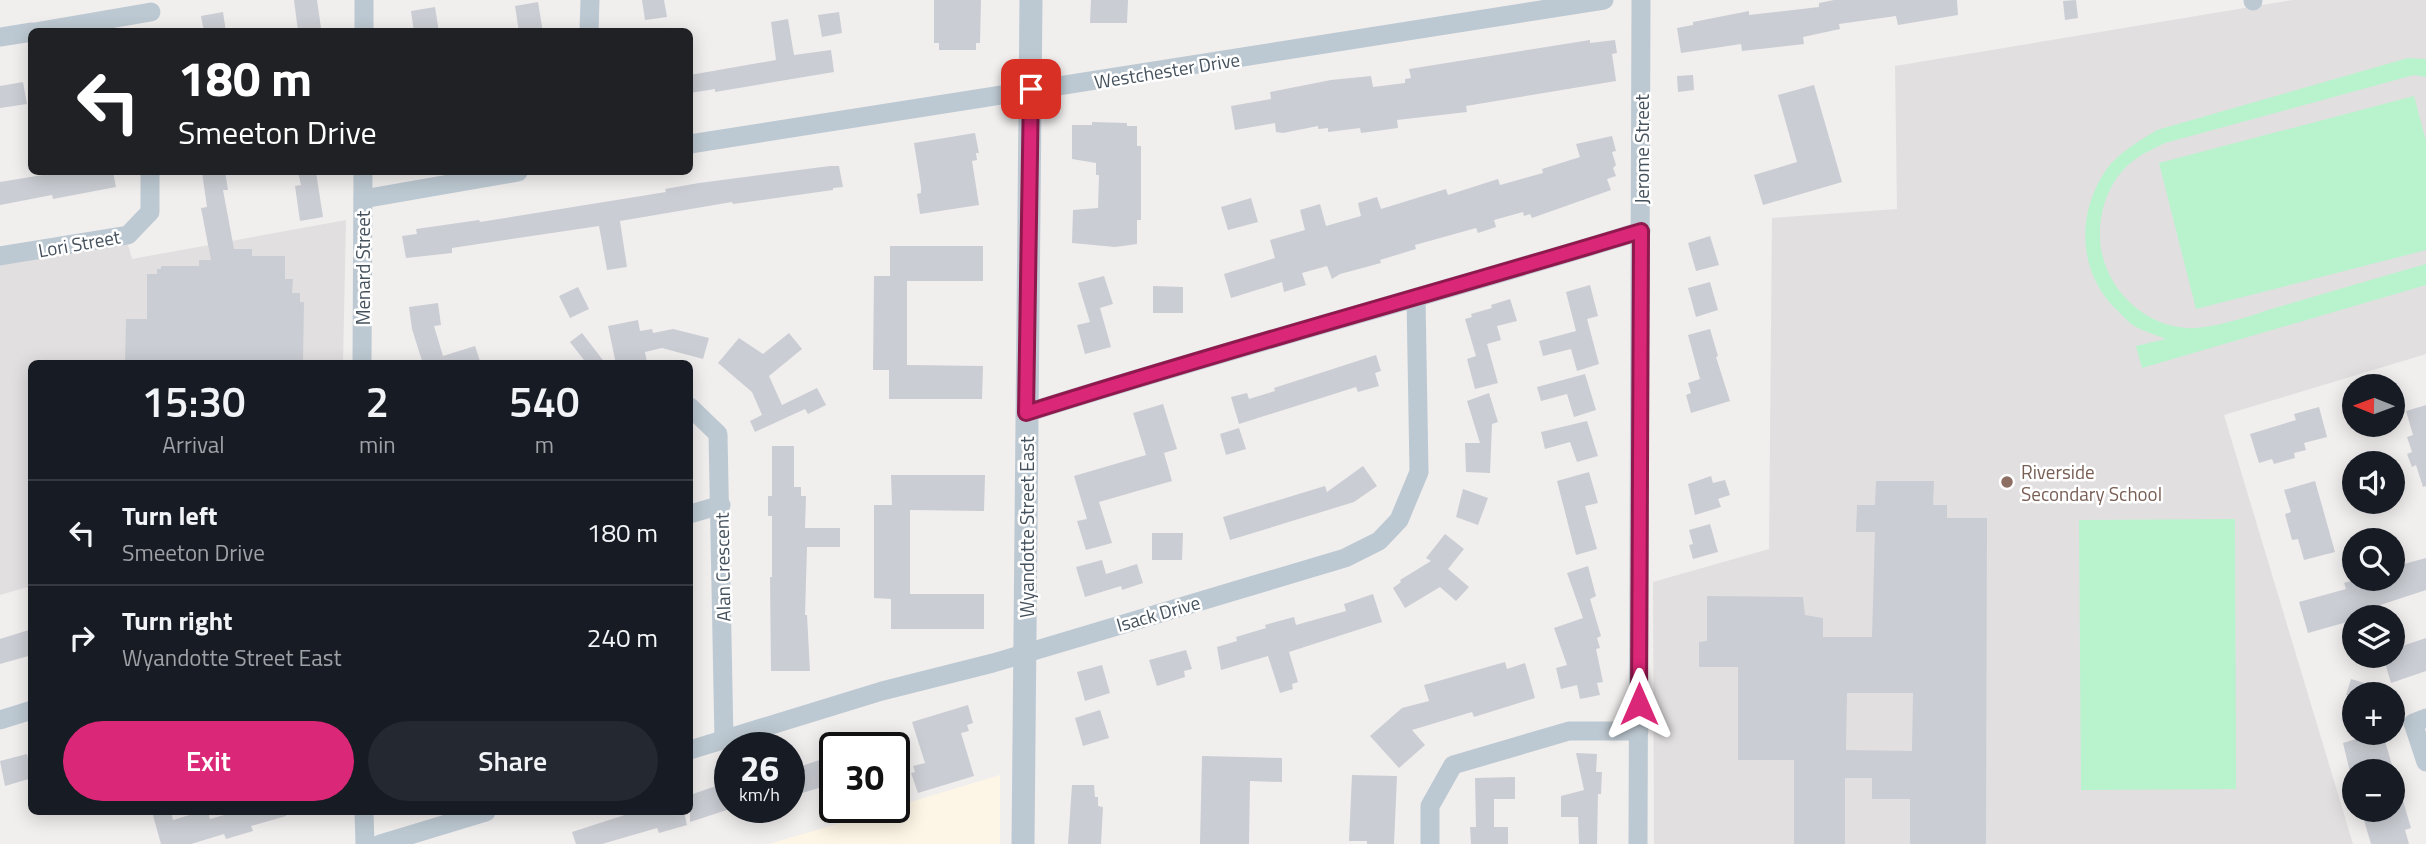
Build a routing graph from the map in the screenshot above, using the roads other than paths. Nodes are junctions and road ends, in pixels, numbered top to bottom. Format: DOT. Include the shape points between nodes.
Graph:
graph roads {
  1 [pos="364,0"];
  2 [pos="590,0"];
  3 [pos="1031,0"];
  4 [pos="1604,0"];
  5 [pos="1641,0"];
  6 [pos="151,15"];
  7 [pos="61,28"];
  8 [pos="364,28"];
  9 [pos="589,28"];
  10 [pos="28,33"];
  11 [pos="0,37"];
  12 [pos="1031,89"];
  13 [pos="693,144"];
  14 [pos="150,175"];
  15 [pos="363,175"];
  16 [pos="501,175"];
  17 [pos="363,199"];
  18 [pos="1641,231"];
  19 [pos="0,256"];
  20 [pos="1416,298"];
  21 [pos="362,360"];
  22 [pos="693,410"];
  23 [pos="1026,413"];
  24 [pos="721,505"];
  25 [pos="693,513"];
  26 [pos="1026,652"];
  27 [pos="28,711"];
  28 [pos="2426,719"];
  29 [pos="0,720"];
  30 [pos="1639,731"];
  31 [pos="724,732"];
  32 [pos="750,732"];
  33 [pos="714,743"];
  34 [pos="693,749"];
  35 [pos="2426,762"];
  36 [pos="364,815"];
  37 [pos="476,815"];
  38 [pos="365,844"];
  39 [pos="380,844"];
  40 [pos="1023,844"];
  41 [pos="1430,844"];
  42 [pos="1638,844"];
  1 -- 8 [label="street"];
  2 -- 9 [label="street"];
  3 -- 12 [label="street, Wyandotte Street East"];
  4 -- 12 [label="street, Westchester Drive"];
  5 -- 18 [label="street, Jerome Street"];
  6 -- 7 [label="street"];
  10 -- 11 [label="street"];
  12 -- 13 [label="street, Westchester Drive"];
  12 -- 23 [label="street, Wyandotte Street East"];
  14 -- 19 [label="street, Lori Street" via="150,212 128,235"];
  15 -- 17 [label="street, Menard Street"];
  16 -- 17 [label="street"];
  17 -- 21 [label="street, Menard Street"];
  18 -- 20 [label="street"];
  18 -- 30 [label="street, Jerome Street"];
  20 -- 23 [label="street"];
  20 -- 26 [label="street, Isack Drive" via="1419,472 1399,520 1380,541 1345,558"];
  22 -- 24 [label="street, Alan Crescent" via="718,433"];
  23 -- 26 [label="street, Wyandotte Street East"];
  24 -- 25 [label="street"];
  24 -- 31 [label="street, Alan Crescent"];
  26 -- 32 [label="street, Isack Drive"];
  26 -- 40 [label="street, Wyandotte Street East"];
  27 -- 29 [label="street"];
  28 -- 35 [label="street" via="2413,723"];
  30 -- 41 [label="street" via="1569,731 1453,765 1430,806"];
  30 -- 42 [label="street, Jerome Street"];
  33 -- 34 [label="street, Isack Drive"];
  36 -- 38 [label="street"];
  37 -- 39 [label="street"];
}
